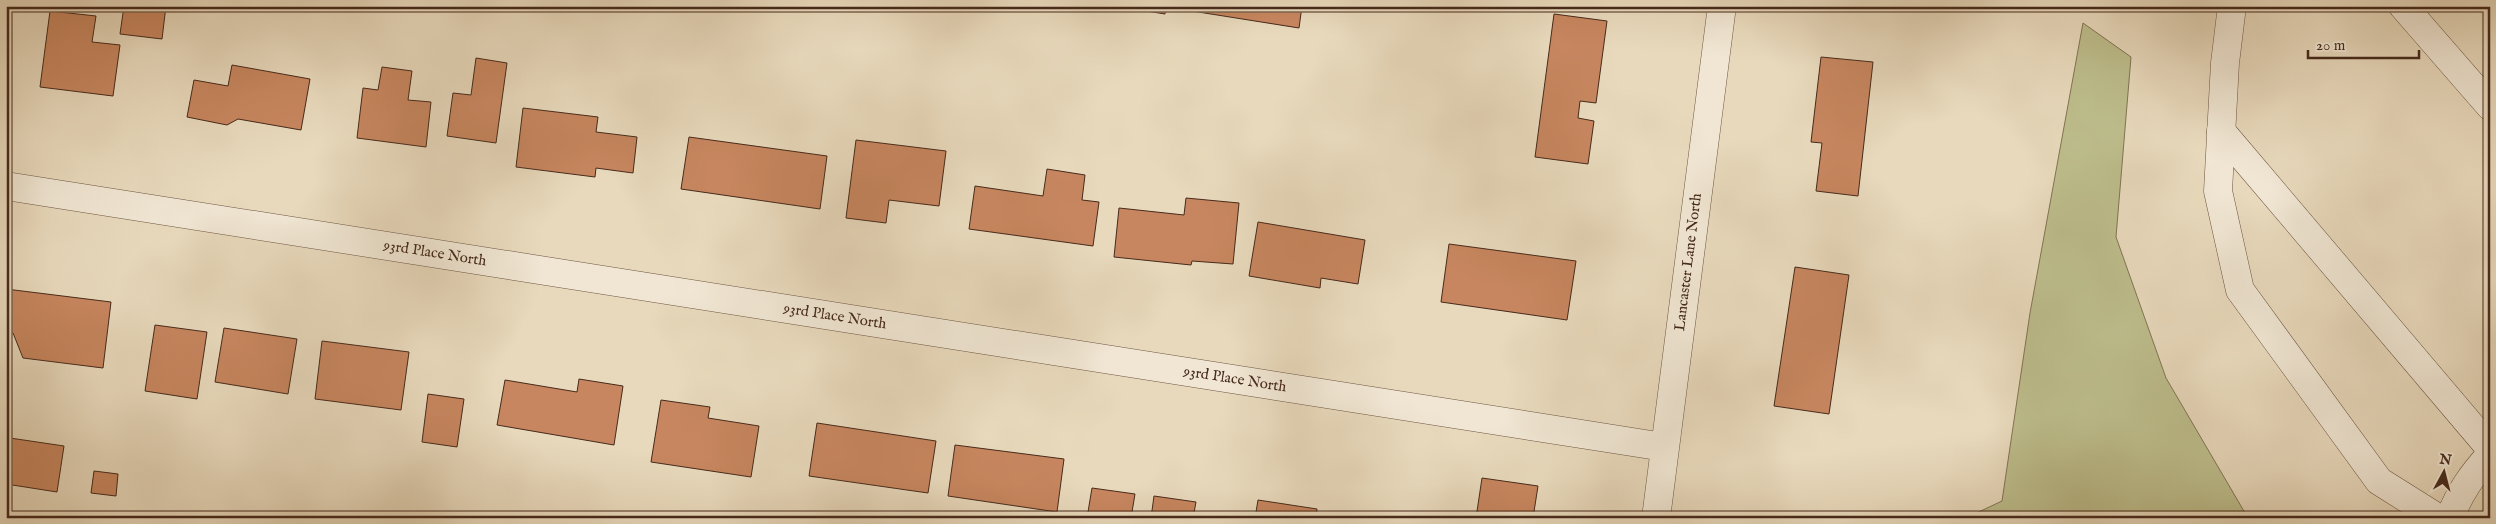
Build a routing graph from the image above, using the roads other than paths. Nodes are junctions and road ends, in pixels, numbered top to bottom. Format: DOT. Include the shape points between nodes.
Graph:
graph roads {
  1 [pos="1722,6"];
  2 [pos="2232,6"];
  3 [pos="2403,6"];
  4 [pos="2490,106"];
  5 [pos="2221,131"];
  6 [pos="6,186"];
  7 [pos="1664,446"];
  8 [pos="2490,448"];
  9 [pos="2490,456"];
  10 [pos="1656,518"];
  11 [pos="2438,518"];
  12 [pos="2450,518"];
  1 -- 7 [label="street, Lancaster Lane North"];
  2 -- 5 [label="street"];
  3 -- 4 [label="street"];
  5 -- 8 [label="street"];
  5 -- 11 [label="street" via="2218,191 2240,290 2379,481"];
  6 -- 7 [label="street, 93rd Place North"];
  7 -- 10 [label="street, Lancaster Lane North"];
  9 -- 12 [label="street" via="2474,472 2457,498"];
}
